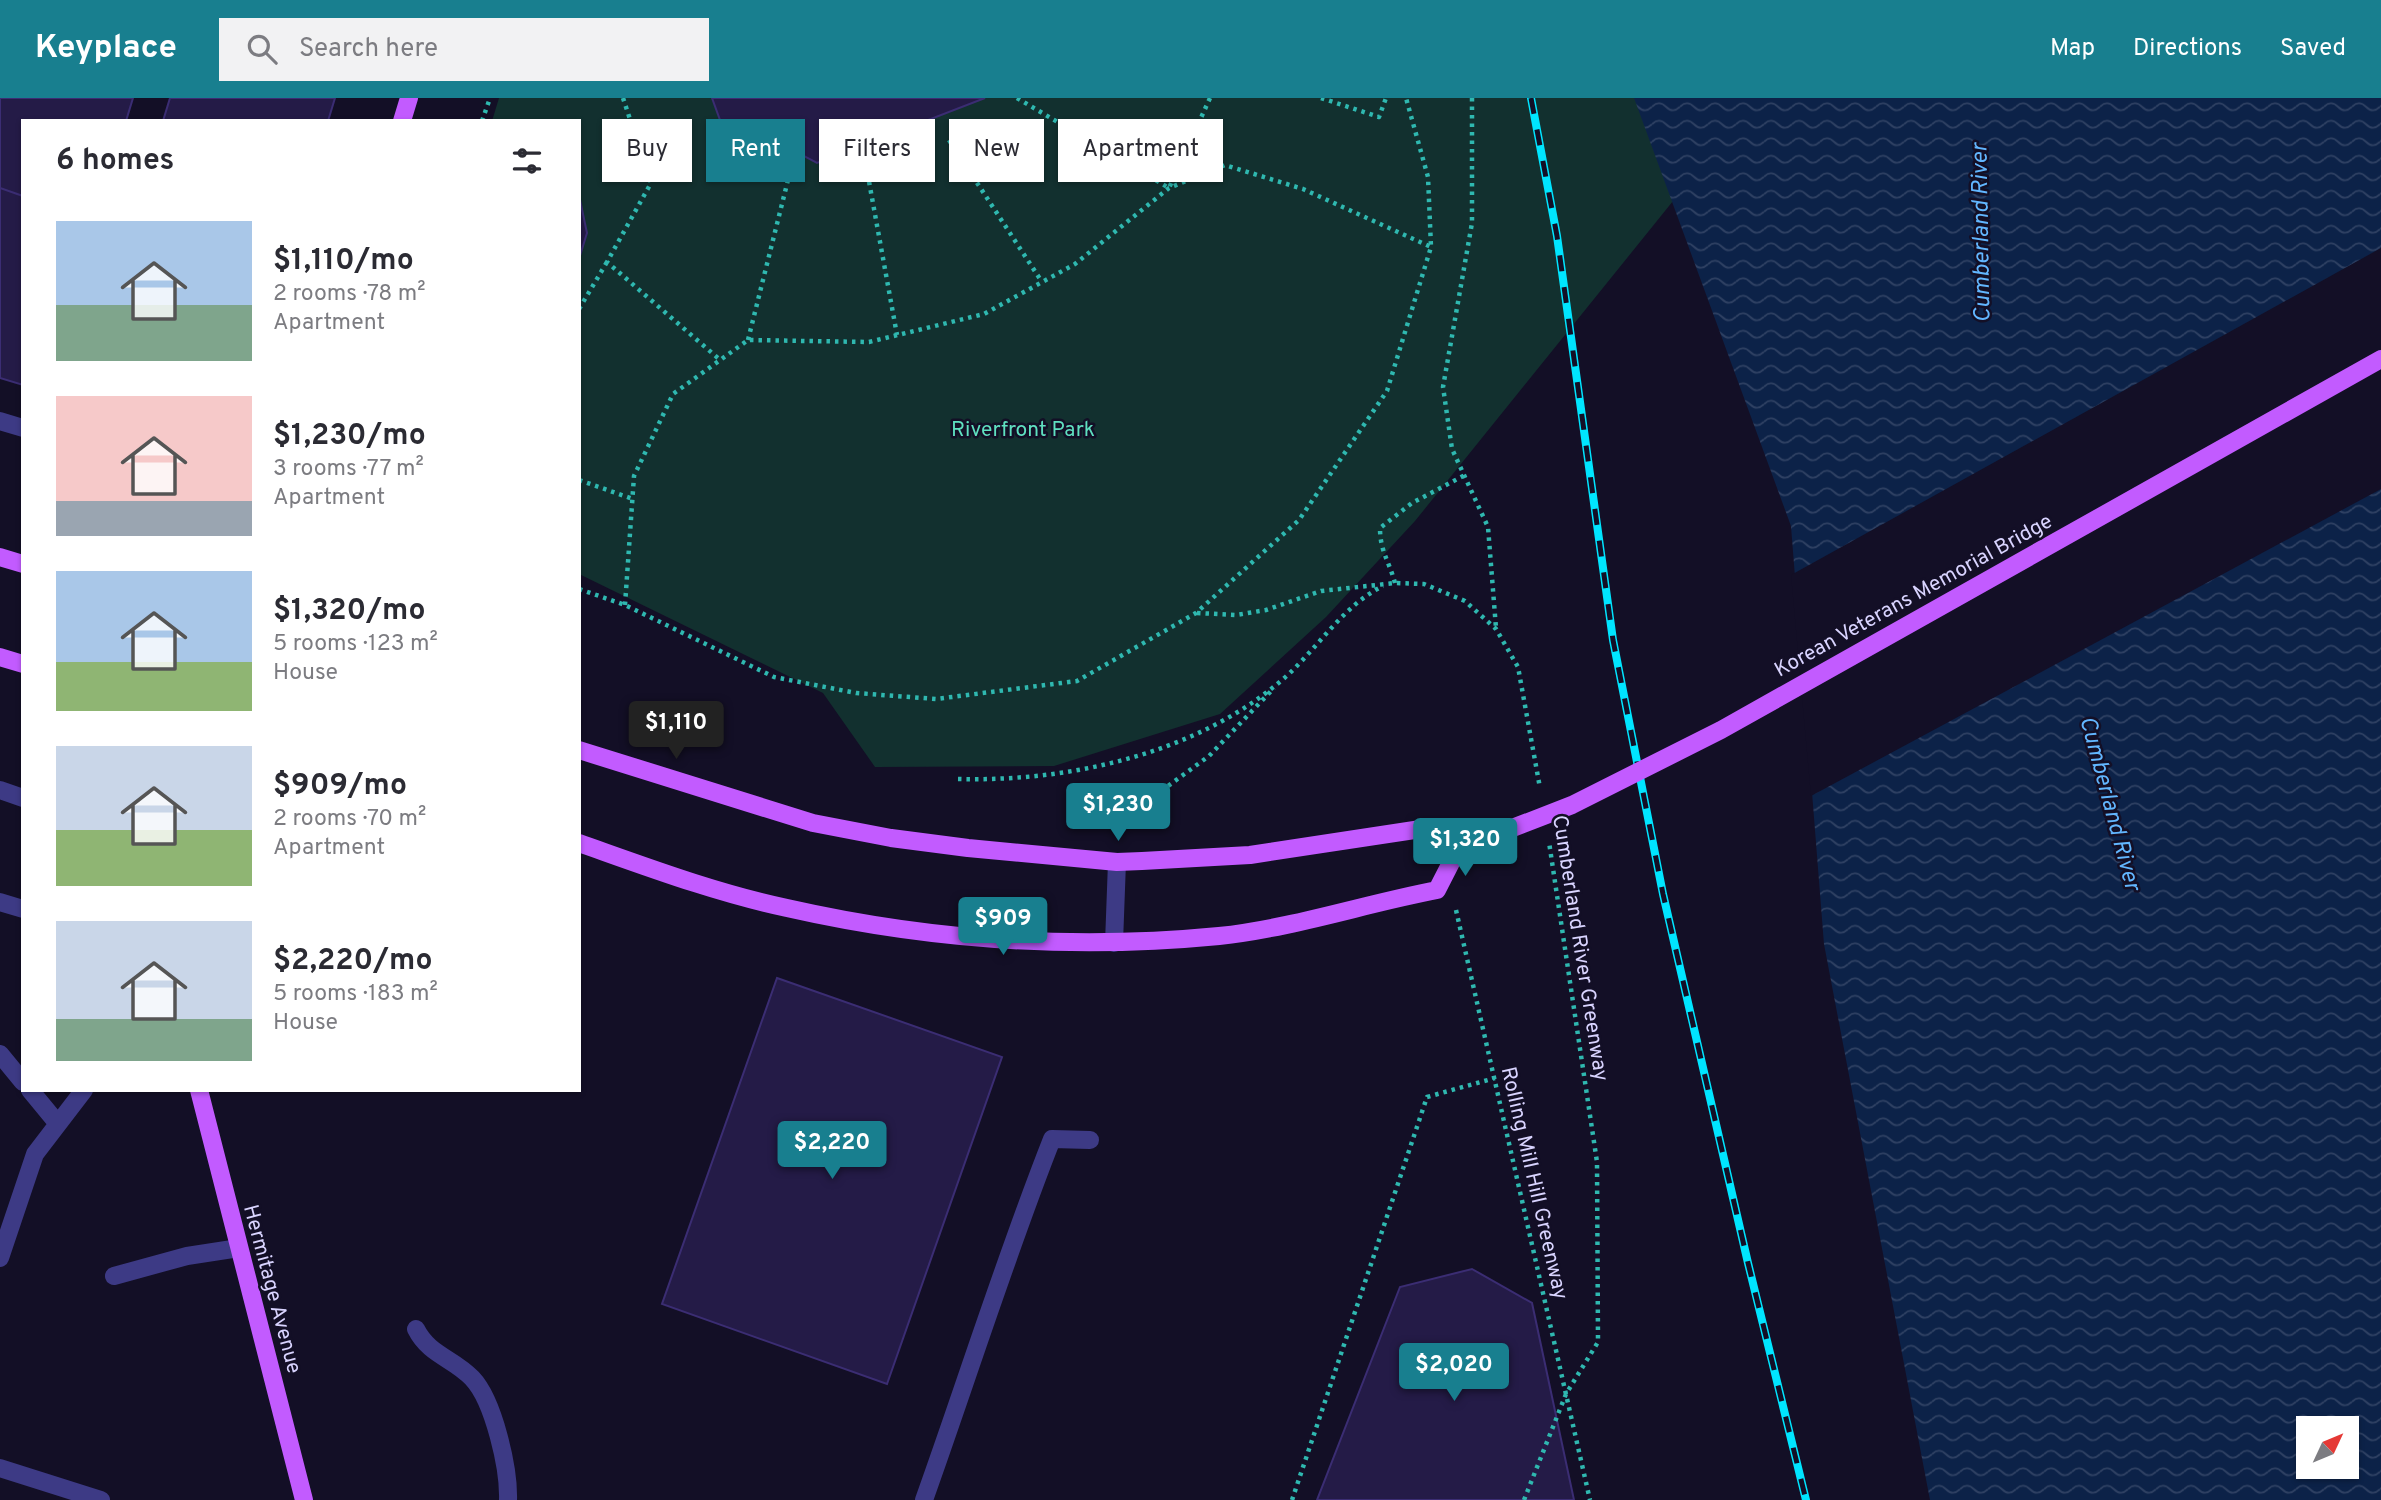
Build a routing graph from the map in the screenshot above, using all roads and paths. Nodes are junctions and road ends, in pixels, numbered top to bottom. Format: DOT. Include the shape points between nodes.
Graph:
graph roads {
  1 [pos="409,98"];
  2 [pos="490,98"];
  3 [pos="623,98"];
  4 [pos="1017,98"];
  5 [pos="1210,98"];
  6 [pos="1321,98"];
  7 [pos="1386,98"];
  8 [pos="1406,98"];
  9 [pos="1472,98"];
  10 [pos="403,119"];
  11 [pos="483,119"];
  12 [pos="788,182"];
  13 [pos="869,182"];
  14 [pos="977,182"];
  15 [pos="1169,188"];
  16 [pos="1430,247"];
  17 [pos="607,262"];
  18 [pos="1042,282"];
  19 [pos="581,306"];
  20 [pos="897,335"];
  21 [pos="748,340"];
  22 [pos="719,359"];
  23 [pos="2381,359"];
  24 [pos="0,421"];
  25 [pos="21,427"];
  26 [pos="1465,475"];
  27 [pos="581,481"];
  28 [pos="633,499"];
  29 [pos="0,557"];
  30 [pos="21,563"];
  31 [pos="1395,583"];
  32 [pos="1387,584"];
  33 [pos="581,590"];
  34 [pos="625,605"];
  35 [pos="1196,613"];
  36 [pos="1496,629"];
  37 [pos="0,657"];
  38 [pos="21,663"];
  39 [pos="1280,682"];
  40 [pos="581,751"];
  41 [pos="958,779"];
  42 [pos="1541,789"];
  43 [pos="0,790"];
  44 [pos="21,798"];
  45 [pos="1127,816"];
  46 [pos="1547,830"];
  47 [pos="581,845"];
  48 [pos="1458,849"];
  49 [pos="1117,862"];
  50 [pos="1445,874"];
  51 [pos="0,902"];
  52 [pos="21,908"];
  53 [pos="1114,943"];
  54 [pos="0,1054"];
  55 [pos="1495,1078"];
  56 [pos="21,1080"];
  57 [pos="32,1092"];
  58 [pos="82,1092"];
  59 [pos="200,1092"];
  60 [pos="58,1124"];
  61 [pos="1090,1140"];
  62 [pos="239,1248"];
  63 [pos="0,1258"];
  64 [pos="114,1276"];
  65 [pos="416,1329"];
  66 [pos="1566,1394"];
  67 [pos="0,1468"];
  68 [pos="101,1500"];
  69 [pos="304,1500"];
  70 [pos="508,1500"];
  71 [pos="924,1500"];
  72 [pos="1292,1500"];
  73 [pos="1524,1500"];
  74 [pos="1590,1500"];
  1 -- 10 [label="main road"];
  2 -- 11 [label="path"];
  3 -- 17 [label="path" via="651,183"];
  4 -- 15 [label="path"];
  5 -- 15 [label="path"];
  6 -- 7 [label="path" via="1379,117"];
  8 -- 16 [label="path" via="1428,177"];
  9 -- 26 [label="path" via="1472,223 1443,387 1452,449"];
  12 -- 21 [label="path"];
  13 -- 20 [label="path"];
  14 -- 18 [label="path"];
  15 -- 16 [label="path" via="1225,165 1303,190"];
  15 -- 18 [label="path" via="1075,264"];
  16 -- 35 [label="path" via="1387,391 1298,520"];
  17 -- 19 [label="path"];
  17 -- 22 [label="path"];
  18 -- 20 [label="path" via="984,314"];
  20 -- 21 [label="path" via="869,342"];
  21 -- 22 [label="path"];
  22 -- 28 [label="path" via="673,394 634,476"];
  23 -- 48 [label="main road, Korean Veterans Memorial Bridge, bridge" via="1721,730 1572,805"];
  24 -- 25 [label="street"];
  26 -- 31 [label="path" via="1412,503 1380,527 1380,549"];
  26 -- 36 [label="path" via="1488,527"];
  27 -- 28 [label="path"];
  28 -- 34 [label="path"];
  29 -- 30 [label="main road"];
  31 -- 32 [label="path, Cumberland River Greenway"];
  31 -- 36 [label="path, Cumberland River Greenway" via="1424,584 1447,592 1465,601"];
  32 -- 35 [label="path, Cumberland River Greenway" via="1321,592 1236,615"];
  32 -- 39 [label="path" via="1356,604"];
  33 -- 34 [label="path"];
  34 -- 35 [label="path" via="774,677 856,693 936,699 1077,681"];
  36 -- 42 [label="path, Cumberland River Greenway" via="1518,667"];
  37 -- 38 [label="main road"];
  39 -- 41 [label="path" via="1202,730 1137,756 1038,777"];
  39 -- 45 [label="path" via="1209,756"];
  40 -- 49 [label="main road" via="813,823 891,838"];
  43 -- 44 [label="street"];
  46 -- 66 [label="path, Cumberland River Greenway" via="1597,1162 1598,1342"];
  47 -- 53 [label="main road" via="785,908 876,926"];
  48 -- 49 [label="main road" via="1421,829 1250,855"];
  48 -- 50 [label="main road"];
  49 -- 53 [label="street"];
  50 -- 53 [label="main road" via="1437,890 1317,918 1221,936"];
  50 -- 55 [label="path, Rolling Mill Hill Greenway" via="1463,932"];
  51 -- 52 [label="street"];
  54 -- 56 [label="street"];
  55 -- 66 [label="path, Rolling Mill Hill Greenway"];
  55 -- 72 [label="path" via="1427,1097"];
  57 -- 60 [label="street"];
  58 -- 60 [label="street"];
  59 -- 62 [label="main road, Hermitage Avenue"];
  60 -- 63 [label="street" via="35,1154"];
  61 -- 71 [label="street" via="1052,1139 1015,1231"];
  62 -- 64 [label="street" via="187,1256"];
  62 -- 69 [label="main road, Hermitage Avenue"];
  65 -- 70 [label="street" via="430,1350 460,1368 479,1387 502,1452"];
  66 -- 73 [label="path, Cumberland River Greenway"];
  66 -- 74 [label="path, Rolling Mill Hill Greenway"];
  67 -- 68 [label="street"];
}
